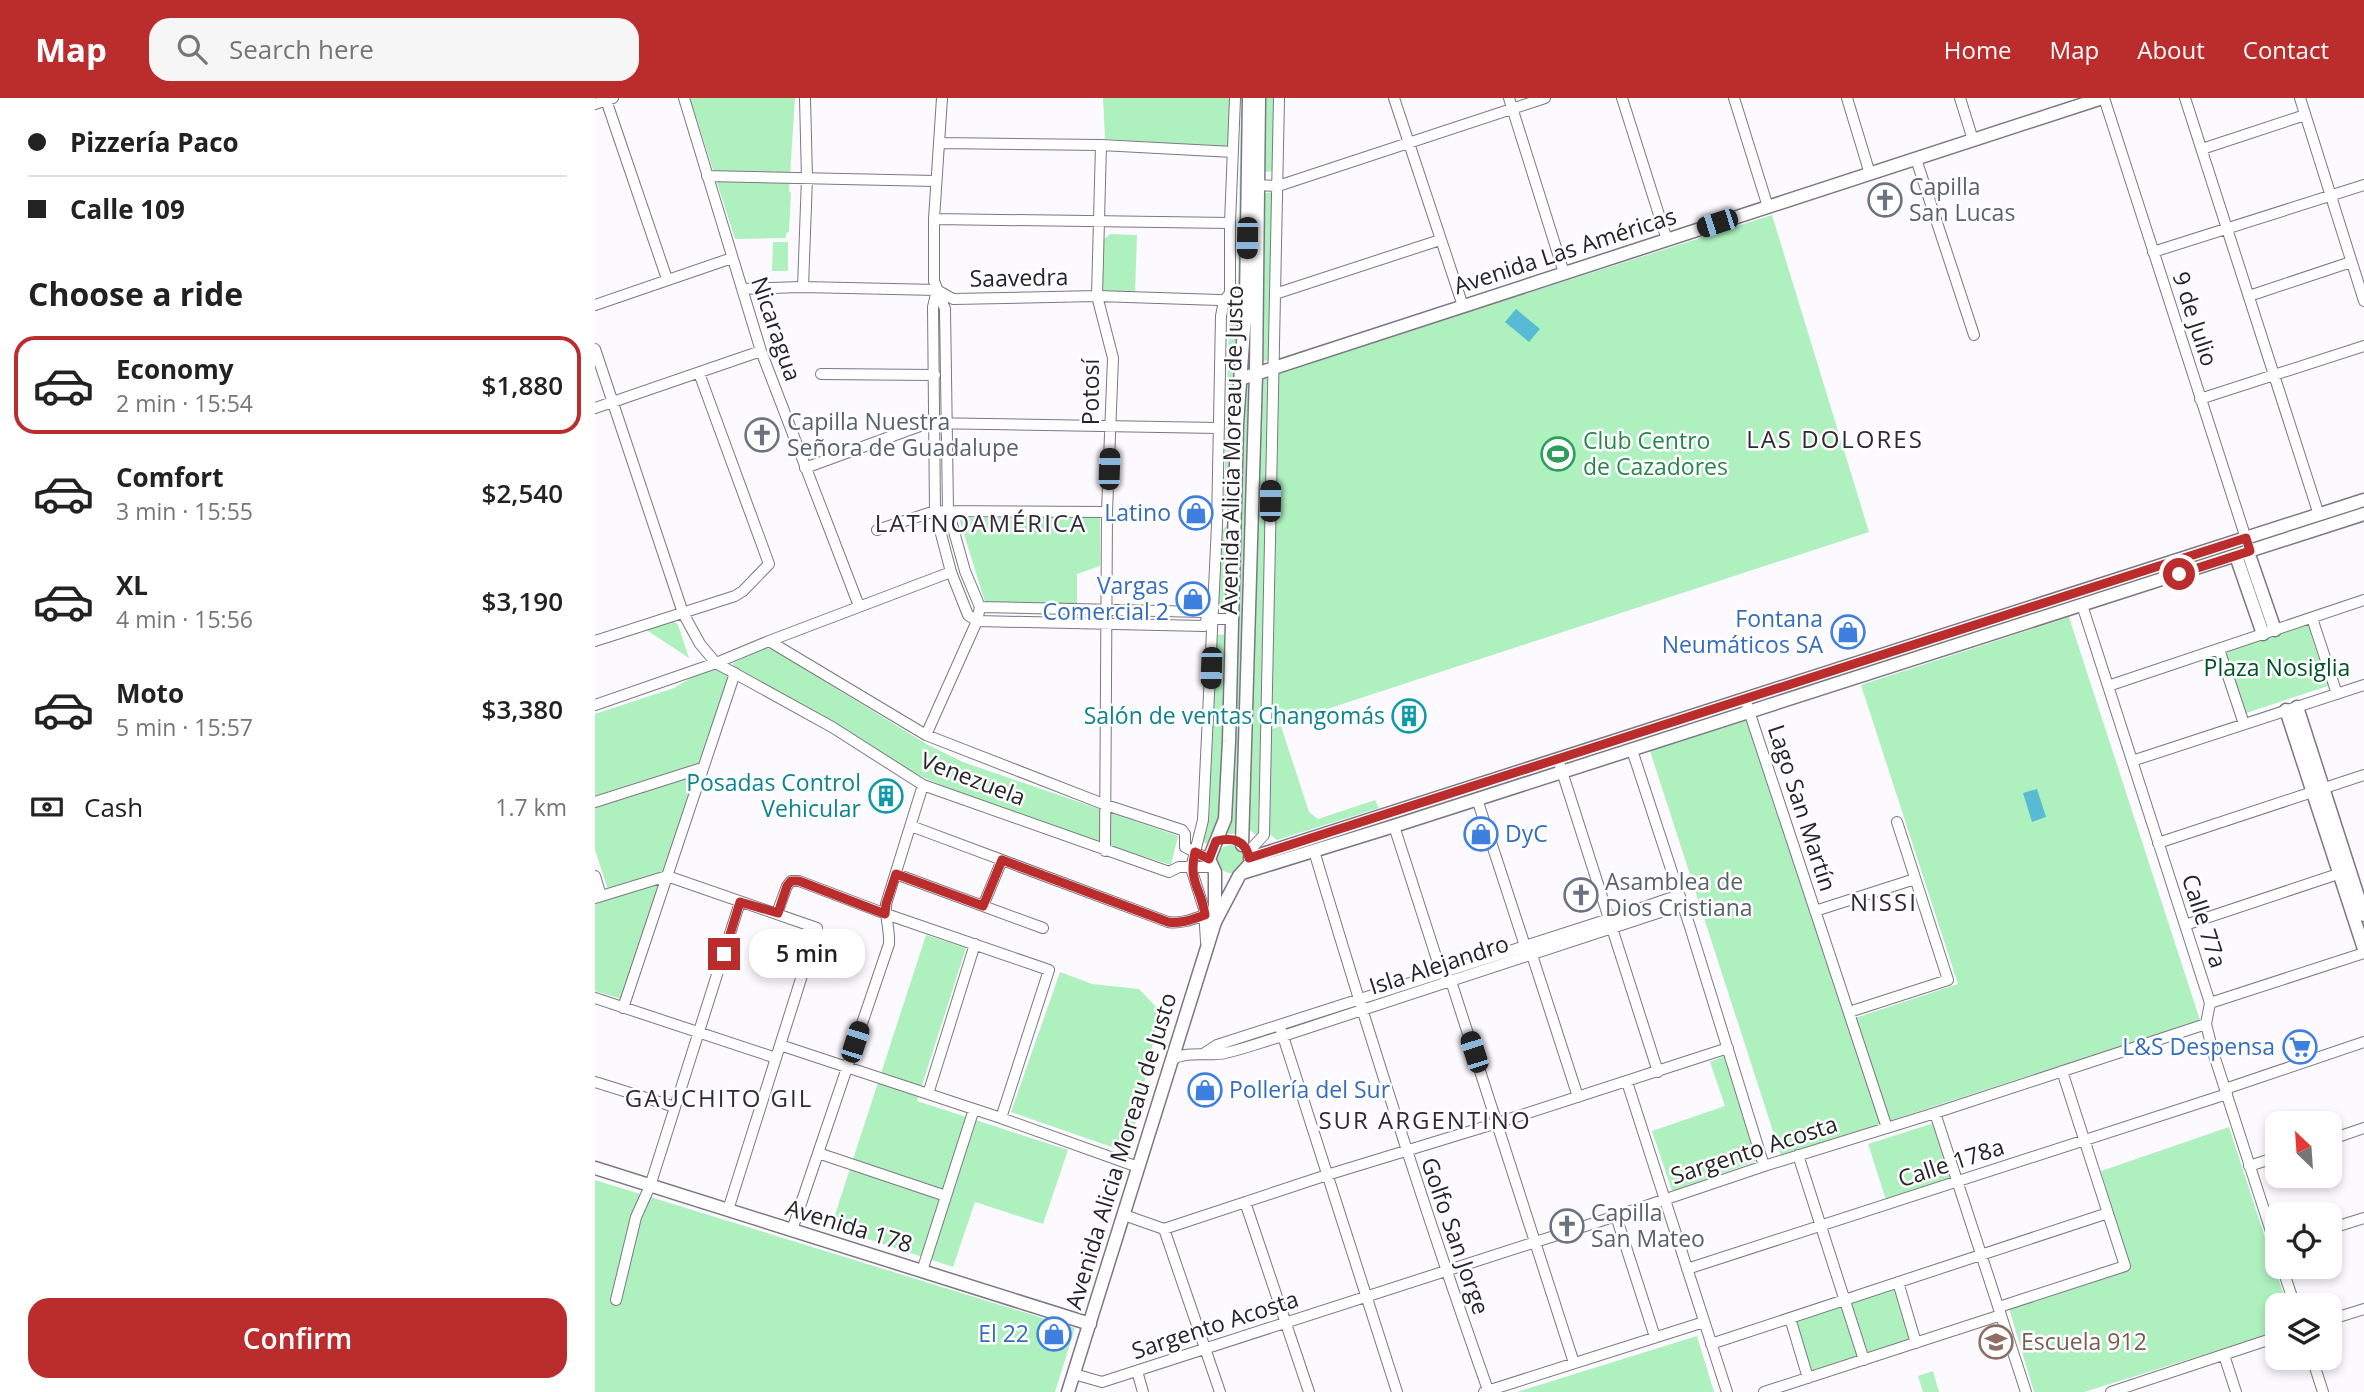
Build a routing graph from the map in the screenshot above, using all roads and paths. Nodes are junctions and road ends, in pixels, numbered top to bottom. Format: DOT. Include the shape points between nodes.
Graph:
graph roads {
  1 [pos="684,98"];
  2 [pos="805,98"];
  3 [pos="942,98"];
  4 [pos="1235,98"];
  5 [pos="1249,98"];
  6 [pos="1259,98"];
  7 [pos="1279,98"];
  8 [pos="1394,98"];
  9 [pos="1545,98"];
  10 [pos="1622,98"];
  11 [pos="1734,98"];
  12 [pos="1847,98"];
  13 [pos="1960,98"];
  14 [pos="2103,98"];
  15 [pos="2185,98"];
  16 [pos="2299,98"];
  17 [pos="605,101"];
  18 [pos="2074,102"];
  19 [pos="1510,103"];
  20 [pos="2305,115"];
  21 [pos="1973,140"];
  22 [pos="940,143"];
  23 [pos="1409,143"];
  24 [pos="1101,145"];
  25 [pos="2202,149"];
  26 [pos="1233,152"];
  27 [pos="1916,159"];
  28 [pos="1870,174"];
  29 [pos="707,176"];
  30 [pos="807,178"];
  31 [pos="936,181"];
  32 [pos="1257,185"];
  33 [pos="2364,185"];
  34 [pos="1278,186"];
  35 [pos="2330,195"];
  36 [pos="1768,207"];
  37 [pos="934,219"];
  38 [pos="1101,221"];
  39 [pos="1230,223"];
  40 [pos="2227,229"];
  41 [pos="1440,240"];
  42 [pos="1667,240"];
  43 [pos="2153,252"];
  44 [pos="732,258"];
  45 [pos="2351,262"];
  46 [pos="1565,273"];
  47 [pos="667,279"];
  48 [pos="803,287"];
  49 [pos="742,289"];
  50 [pos="937,290"];
  51 [pos="1275,294"];
  52 [pos="1097,296"];
  53 [pos="2249,296"];
  54 [pos="1224,301"];
  55 [pos="1251,301"];
  56 [pos="2364,301"];
  57 [pos="595,305"];
  58 [pos="1463,306"];
  59 [pos="1974,335"];
  60 [pos="2364,346"];
  61 [pos="595,349"];
  62 [pos="761,351"];
  63 [pos="1273,368"];
  64 [pos="699,373"];
  65 [pos="821,374"];
  66 [pos="1256,374"];
  67 [pos="935,375"];
  68 [pos="2274,375"];
  69 [pos="1240,379"];
  70 [pos="2200,398"];
  71 [pos="613,401"];
  72 [pos="595,408"];
  73 [pos="935,422"];
  74 [pos="947,422"];
  75 [pos="1111,426"];
  76 [pos="1219,428"];
  77 [pos="805,468"];
  78 [pos="2364,500"];
  79 [pos="1235,506"];
  80 [pos="948,510"];
  81 [pos="935,511"];
  82 [pos="1107,512"];
  83 [pos="2319,514"];
  84 [pos="2364,514"];
  85 [pos="1217,525"];
  86 [pos="877,530"];
  87 [pos="2246,538"];
  88 [pos="2244,553"];
  89 [pos="951,572"];
  90 [pos="2364,600"];
  91 [pos="2082,605"];
  92 [pos="859,606"];
  93 [pos="980,607"];
  94 [pos="1108,610"];
  95 [pos="683,612"];
  96 [pos="2312,618"];
  97 [pos="1210,619"];
  98 [pos="1231,619"];
  99 [pos="977,621"];
  100 [pos="1108,625"];
  101 [pos="2269,632"];
  102 [pos="595,641"];
  103 [pos="769,641"];
  104 [pos="2220,649"];
  105 [pos="716,663"];
  106 [pos="735,673"];
  107 [pos="2364,685"];
  108 [pos="2108,686"];
  109 [pos="2337,694"];
  110 [pos="595,705"];
  111 [pos="1747,705"];
  112 [pos="2292,709"];
  113 [pos="2244,724"];
  114 [pos="926,735"];
  115 [pos="1632,750"];
  116 [pos="2132,761"];
  117 [pos="1560,766"];
  118 [pos="702,768"];
  119 [pos="2364,775"];
  120 [pos="923,785"];
  121 [pos="2318,790"];
  122 [pos="1477,799"];
  123 [pos="595,802"];
  124 [pos="1106,805"];
  125 [pos="1897,822"];
  126 [pos="911,826"];
  127 [pos="1394,826"];
  128 [pos="1216,841"];
  129 [pos="2158,843"];
  130 [pos="1105,850"];
  131 [pos="1314,851"];
  132 [pos="1195,852"];
  133 [pos="1247,852"];
  134 [pos="1002,860"];
  135 [pos="1212,866"];
  136 [pos="1191,868"];
  137 [pos="2345,872"];
  138 [pos="896,874"];
  139 [pos="1242,874"];
  140 [pos="595,876"];
  141 [pos="667,876"];
  142 [pos="1915,880"];
  143 [pos="598,897"];
  144 [pos="1681,900"];
  145 [pos="740,902"];
  146 [pos="983,906"];
  147 [pos="1815,911"];
  148 [pos="778,913"];
  149 [pos="885,914"];
  150 [pos="2364,915"];
  151 [pos="1210,918"];
  152 [pos="1611,924"];
  153 [pos="2185,925"];
  154 [pos="1043,928"];
  155 [pos="975,944"];
  156 [pos="1529,950"];
  157 [pos="2364,951"];
  158 [pos="1441,972"];
  159 [pos="1451,981"];
  160 [pos="595,998"];
  161 [pos="2210,1003"];
  162 [pos="1360,1006"];
  163 [pos="624,1008"];
  164 [pos="1849,1012"];
  165 [pos="2206,1024"];
  166 [pos="1281,1031"];
  167 [pos="699,1032"];
  168 [pos="2364,1042"];
  169 [pos="781,1045"];
  170 [pos="1728,1048"];
  171 [pos="776,1058"];
  172 [pos="1171,1060"];
  173 [pos="847,1067"];
  174 [pos="2061,1071"];
  175 [pos="1658,1072"];
  176 [pos="595,1082"];
  177 [pos="1627,1082"];
  178 [pos="2226,1091"];
  179 [pos="928,1094"];
  180 [pos="1579,1097"];
  181 [pos="675,1107"];
  182 [pos="974,1109"];
  183 [pos="1935,1113"];
  184 [pos="1001,1118"];
  185 [pos="1497,1123"];
  186 [pos="1887,1128"];
  187 [pos="2364,1128"];
  188 [pos="2342,1136"];
  189 [pos="2084,1140"];
  190 [pos="1406,1151"];
  191 [pos="818,1153"];
  192 [pos="1798,1155"];
  193 [pos="2265,1161"];
  194 [pos="1764,1166"];
  195 [pos="2249,1166"];
  196 [pos="1138,1167"];
  197 [pos="595,1168"];
  198 [pos="1328,1175"];
  199 [pos="1957,1182"];
  200 [pos="650,1186"];
  201 [pos="946,1196"];
  202 [pos="1665,1200"];
  203 [pos="1245,1202"];
  204 [pos="728,1210"];
  205 [pos="2108,1213"];
  206 [pos="2265,1214"];
  207 [pos="1125,1216"];
  208 [pos="1616,1216"];
  209 [pos="2364,1218"];
  210 [pos="2342,1225"];
  211 [pos="1821,1226"];
  212 [pos="1164,1229"];
  213 [pos="792,1230"];
  214 [pos="1535,1242"];
  215 [pos="1981,1255"];
  216 [pos="1687,1269"];
  217 [pos="1445,1270"];
  218 [pos="922,1271"];
  219 [pos="1898,1282"];
  220 [pos="1365,1296"];
  221 [pos="616,1300"];
  222 [pos="1845,1300"];
  223 [pos="2364,1309"];
  224 [pos="2000,1311"];
  225 [pos="2342,1316"];
  226 [pos="1790,1318"];
  227 [pos="1286,1321"];
  228 [pos="1704,1322"];
  229 [pos="1090,1324"];
  230 [pos="1655,1338"];
  231 [pos="2265,1341"];
  232 [pos="1711,1343"];
  233 [pos="1916,1343"];
  234 [pos="1205,1348"];
  235 [pos="2224,1355"];
  236 [pos="1864,1360"];
  237 [pos="1574,1363"];
  238 [pos="2316,1370"];
  239 [pos="1137,1371"];
  240 [pos="1074,1374"];
  241 [pos="1808,1378"];
  242 [pos="1100,1387"];
  243 [pos="1486,1391"];
  244 [pos="1068,1392"];
  245 [pos="1143,1392"];
  246 [pos="1220,1392"];
  247 [pos="1309,1392"];
  248 [pos="1397,1392"];
  249 [pos="1727,1392"];
  250 [pos="1765,1392"];
  251 [pos="2026,1392"];
  252 [pos="2111,1392"];
  253 [pos="2236,1392"];
  254 [pos="2323,1392"];
  1 -- 29 [label="street, Nicaragua"];
  2 -- 30 [label="street"];
  3 -- 22 [label="street"];
  4 -- 26 [label="street"];
  5 -- 55 [label="main road, Avenida Alicia Moreau de Justo"];
  6 -- 32 [label="main road, Avenida Alicia Moreau de Justo"];
  7 -- 34 [label="street"];
  8 -- 23 [label="street"];
  9 -- 19 [label="street"];
  10 -- 42 [label="street"];
  11 -- 36 [label="street"];
  12 -- 28 [label="street"];
  13 -- 21 [label="street"];
  14 -- 18 [label="main road, Avenida Las Américas"];
  14 -- 43 [label="street, 9 de Julio"];
  15 -- 25 [label="street"];
  16 -- 20 [label="street"];
  17 -- 47 [label="street"];
  18 -- 21 [label="main road, Avenida Las Américas"];
  19 -- 23 [label="street"];
  19 -- 46 [label="street"];
  20 -- 25 [label="street"];
  20 -- 35 [label="street"];
  21 -- 27 [label="main road, Avenida Las Américas"];
  22 -- 24 [label="street"];
  22 -- 31 [label="street"];
  23 -- 34 [label="street"];
  23 -- 41 [label="street"];
  24 -- 26 [label="street"];
  24 -- 38 [label="street, Potosí"];
  25 -- 40 [label="street"];
  26 -- 39 [label="street"];
  27 -- 28 [label="main road, Avenida Las Américas"];
  27 -- 59 [label="street"];
  28 -- 36 [label="main road, Avenida Las Américas"];
  29 -- 30 [label="street"];
  29 -- 44 [label="street, Nicaragua"];
  30 -- 31 [label="street"];
  30 -- 48 [label="street"];
  31 -- 37 [label="street"];
  32 -- 34 [label="street"];
  32 -- 55 [label="main road, Avenida Alicia Moreau de Justo"];
  33 -- 35 [label="street"];
  34 -- 51 [label="street"];
  35 -- 40 [label="street"];
  35 -- 45 [label="street"];
  36 -- 42 [label="main road, Avenida Las Américas"];
  37 -- 38 [label="street"];
  37 -- 50 [label="street"];
  38 -- 39 [label="street"];
  38 -- 52 [label="street, Potosí"];
  39 -- 54 [label="street" via="1230,293"];
  40 -- 43 [label="street"];
  40 -- 53 [label="street"];
  41 -- 51 [label="street"];
  41 -- 58 [label="street"];
  42 -- 46 [label="main road, Avenida Las Américas"];
  43 -- 70 [label="street, 9 de Julio"];
  44 -- 47 [label="street"];
  44 -- 49 [label="street, Nicaragua"];
  45 -- 53 [label="street"];
  45 -- 56 [label="street"];
  46 -- 58 [label="main road, Avenida Las Américas"];
  47 -- 57 [label="street"];
  48 -- 49 [label="street, Saavedra"];
  48 -- 50 [label="street, Saavedra"];
  49 -- 62 [label="street, Nicaragua"];
  50 -- 52 [label="street, Saavedra" via="953,299"];
  50 -- 67 [label="street" via="933,307"];
  50 -- 74 [label="street" via="945,309"];
  51 -- 63 [label="street"];
  52 -- 54 [label="street, Saavedra"];
  52 -- 75 [label="street, Potosí" via="1113,358"];
  53 -- 68 [label="street"];
  54 -- 55 [label="street, Saavedra"];
  54 -- 76 [label="street"];
  55 -- 66 [label="main road, Avenida Alicia Moreau de Justo"];
  55 -- 69 [label="main road, Avenida Alicia Moreau de Justo"];
  58 -- 63 [label="main road, Avenida Las Américas"];
  60 -- 68 [label="street"];
  61 -- 71 [label="street, Venezuela"];
  62 -- 64 [label="street"];
  62 -- 77 [label="street, Nicaragua"];
  63 -- 66 [label="main road, Avenida Las Américas"];
  63 -- 133 [label="street" via="1264,835"];
  64 -- 71 [label="street"];
  64 -- 95 [label="street" via="769,564 735,596"];
  65 -- 67 [label="street"];
  66 -- 69 [label="main road, Avenida Las Américas"];
  66 -- 133 [label="main road, Avenida Alicia Moreau de Justo"];
  67 -- 73 [label="street"];
  68 -- 70 [label="street"];
  68 -- 83 [label="street"];
  69 -- 79 [label="main road, Avenida Alicia Moreau de Justo"];
  70 -- 87 [label="street, 9 de Julio"];
  71 -- 72 [label="street"];
  71 -- 95 [label="street, Venezuela"];
  73 -- 74 [label="street"];
  73 -- 77 [label="street"];
  73 -- 81 [label="street"];
  74 -- 75 [label="street"];
  74 -- 80 [label="street"];
  75 -- 76 [label="street"];
  75 -- 82 [label="street, Potosí"];
  76 -- 85 [label="street"];
  77 -- 92 [label="street, Nicaragua"];
  78 -- 83 [label="main road"];
  79 -- 85 [label="street"];
  79 -- 98 [label="main road, Avenida Alicia Moreau de Justo"];
  80 -- 81 [label="street"];
  80 -- 82 [label="street"];
  80 -- 93 [label="street"];
  81 -- 86 [label="street"];
  81 -- 89 [label="street"];
  82 -- 94 [label="street, Potosí"];
  83 -- 87 [label="main road"];
  84 -- 88 [label="main road"];
  85 -- 97 [label="street"];
  87 -- 88 [label="street, 9 de Julio"];
  87 -- 111 [label="main road"];
  88 -- 91 [label="main road"];
  88 -- 101 [label="main road"];
  89 -- 92 [label="street"];
  89 -- 99 [label="street" via="968,615"];
  90 -- 96 [label="street"];
  91 -- 108 [label="street, Calle 77a"];
  91 -- 111 [label="main road"];
  92 -- 103 [label="street"];
  93 -- 94 [label="street"];
  93 -- 99 [label="street"];
  94 -- 97 [label="street" via="1205,612"];
  94 -- 100 [label="street, Potosí"];
  95 -- 102 [label="street"];
  95 -- 105 [label="street, Venezuela"];
  96 -- 101 [label="street"];
  96 -- 109 [label="street"];
  97 -- 98 [label="street"];
  97 -- 100 [label="street" via="1205,626"];
  97 -- 132 [label="street" via="1203,820"];
  98 -- 128 [label="main road, Avenida Alicia Moreau de Justo" via="1225,819"];
  99 -- 100 [label="street"];
  99 -- 114 [label="street"];
  100 -- 124 [label="street, Potosí"];
  101 -- 104 [label="street"];
  103 -- 105 [label="street"];
  103 -- 114 [label="street, Venezuela"];
  104 -- 108 [label="street"];
  104 -- 113 [label="street"];
  105 -- 106 [label="street, Venezuela"];
  105 -- 110 [label="street"];
  106 -- 118 [label="street"];
  106 -- 120 [label="street, Venezuela"];
  107 -- 109 [label="street"];
  108 -- 116 [label="street, Calle 77a"];
  109 -- 112 [label="street"];
  111 -- 115 [label="main road"];
  111 -- 117 [label="main road"];
  111 -- 147 [label="street, Lago San Martín"];
  112 -- 113 [label="street"];
  112 -- 121 [label="main road"];
  113 -- 116 [label="street"];
  114 -- 124 [label="street, Venezuela"];
  115 -- 117 [label="main road"];
  115 -- 144 [label="street"];
  116 -- 129 [label="street, Calle 77a"];
  117 -- 122 [label="main road"];
  117 -- 133 [label="main road"];
  117 -- 152 [label="street"];
  118 -- 123 [label="street"];
  118 -- 141 [label="street"];
  119 -- 121 [label="street"];
  120 -- 126 [label="street"];
  120 -- 130 [label="street, Venezuela"];
  121 -- 129 [label="street"];
  121 -- 137 [label="main road"];
  122 -- 127 [label="main road"];
  122 -- 156 [label="street"];
  124 -- 130 [label="street, Potosí"];
  124 -- 132 [label="street, Venezuela" via="1182,830 1185,847"];
  125 -- 142 [label="street"];
  126 -- 134 [label="street"];
  126 -- 138 [label="street"];
  127 -- 131 [label="main road"];
  127 -- 158 [label="street"];
  128 -- 133 [label="main road" via="1240,841"];
  128 -- 135 [label="main road, Avenida Alicia Moreau de Justo"];
  129 -- 153 [label="street, Calle 77a"];
  130 -- 136 [label="street, Venezuela" via="1169,872"];
  131 -- 139 [label="main road"];
  131 -- 162 [label="street, Golfo San Jorge"];
  132 -- 135 [label="street, Venezuela"];
  132 -- 136 [label="street"];
  133 -- 139 [label="main road, Avenida Alicia Moreau de Justo" via="1249,865"];
  134 -- 146 [label="street"];
  134 -- 151 [label="street" via="1168,922"];
  135 -- 136 [label="street, Venezuela"];
  135 -- 139 [label="main road" via="1226,878"];
  135 -- 151 [label="main road, Avenida Alicia Moreau de Justo"];
  136 -- 151 [label="street"];
  137 -- 150 [label="main road"];
  137 -- 153 [label="street"];
  137 -- 157 [label="main road"];
  138 -- 146 [label="street"];
  138 -- 149 [label="street"];
  139 -- 151 [label="main road, Avenida Alicia Moreau de Justo"];
  140 -- 143 [label="street"];
  141 -- 143 [label="street"];
  141 -- 145 [label="street"];
  141 -- 163 [label="street"];
  142 -- 147 [label="street"];
  142 -- 164 [label="street" via="1948,980"];
  144 -- 152 [label="street, Isla Alejandro"];
  144 -- 170 [label="street"];
  145 -- 148 [label="street"];
  145 -- 167 [label="street"];
  146 -- 154 [label="street"];
  147 -- 164 [label="street, Lago San Martín"];
  148 -- 149 [label="street" via="787,886 799,881"];
  148 -- 169 [label="street" via="817,928"];
  149 -- 155 [label="street"];
  149 -- 173 [label="street" via="889,944"];
  151 -- 172 [label="main road, Avenida Alicia Moreau de Justo" via="1205,953"];
  152 -- 156 [label="street, Isla Alejandro"];
  152 -- 175 [label="street"];
  153 -- 161 [label="street, Calle 77a"];
  155 -- 179 [label="street"];
  155 -- 184 [label="street" via="1049,970"];
  156 -- 158 [label="street, Isla Alejandro"];
  156 -- 159 [label="street, Isla Alejandro"];
  156 -- 180 [label="street"];
  157 -- 161 [label="street"];
  158 -- 159 [label="street"];
  158 -- 162 [label="street, Isla Alejandro"];
  159 -- 162 [label="street, Isla Alejandro"];
  159 -- 185 [label="street"];
  160 -- 163 [label="street"];
  161 -- 165 [label="street, Calle 77a"];
  162 -- 166 [label="street, Isla Alejandro"];
  162 -- 190 [label="street, Golfo San Jorge"];
  163 -- 167 [label="street"];
  164 -- 186 [label="street, Lago San Martín"];
  165 -- 174 [label="street, Sargento Acosta"];
  165 -- 178 [label="street, Calle 77a"];
  166 -- 172 [label="street, Isla Alejandro"];
  166 -- 198 [label="street"];
  167 -- 171 [label="street"];
  167 -- 181 [label="street"];
  168 -- 178 [label="street, Calle 178a"];
  169 -- 171 [label="street"];
  169 -- 173 [label="street"];
  170 -- 175 [label="street"];
  170 -- 194 [label="street"];
  171 -- 204 [label="street"];
  172 -- 196 [label="main road, Avenida Alicia Moreau de Justo"];
  173 -- 179 [label="street"];
  173 -- 191 [label="street"];
  174 -- 183 [label="street, Sargento Acosta"];
  174 -- 189 [label="street"];
  175 -- 177 [label="street"];
  176 -- 181 [label="street"];
  177 -- 180 [label="street"];
  177 -- 202 [label="street"];
  178 -- 189 [label="street, Calle 178a"];
  178 -- 195 [label="street, Calle 77a"];
  179 -- 182 [label="street"];
  180 -- 185 [label="street"];
  181 -- 200 [label="street"];
  182 -- 184 [label="street"];
  182 -- 201 [label="street"];
  183 -- 186 [label="street, Sargento Acosta"];
  183 -- 199 [label="street"];
  184 -- 196 [label="street"];
  185 -- 190 [label="street"];
  185 -- 214 [label="street"];
  186 -- 192 [label="street, Sargento Acosta"];
  187 -- 188 [label="street"];
  189 -- 199 [label="street, Calle 178a"];
  189 -- 205 [label="street"];
  190 -- 198 [label="street"];
  190 -- 217 [label="street, Golfo San Jorge"];
  191 -- 201 [label="street"];
  191 -- 213 [label="street"];
  192 -- 194 [label="street, Sargento Acosta"];
  192 -- 211 [label="street"];
  193 -- 195 [label="street"];
  194 -- 202 [label="street, Sargento Acosta"];
  195 -- 206 [label="street, Calle 77a"];
  196 -- 207 [label="main road, Avenida Alicia Moreau de Justo"];
  197 -- 200 [label="main road, Avenida 178"];
  198 -- 203 [label="street"];
  198 -- 220 [label="street"];
  199 -- 211 [label="street, Calle 178a"];
  199 -- 215 [label="street"];
  200 -- 204 [label="main road, Avenida 178"];
  200 -- 221 [label="street" via="636,1217"];
  201 -- 218 [label="street"];
  202 -- 208 [label="street, Sargento Acosta"];
  202 -- 216 [label="street"];
  203 -- 212 [label="street"];
  203 -- 227 [label="street"];
  204 -- 213 [label="main road, Avenida 178"];
  205 -- 215 [label="street"];
  205 -- 224 [label="street" via="2125,1266"];
  207 -- 212 [label="street"];
  207 -- 229 [label="main road, Avenida Alicia Moreau de Justo"];
  208 -- 214 [label="street, Sargento Acosta"];
  208 -- 230 [label="street"];
  209 -- 210 [label="street"];
  211 -- 216 [label="street, Calle 178a"];
  211 -- 222 [label="street"];
  212 -- 234 [label="street"];
  213 -- 218 [label="main road, Avenida 178"];
  214 -- 217 [label="street, Sargento Acosta"];
  214 -- 237 [label="street"];
  215 -- 219 [label="street"];
  215 -- 224 [label="street"];
  216 -- 228 [label="street"];
  217 -- 220 [label="street, Sargento Acosta"];
  217 -- 243 [label="street, Golfo San Jorge"];
  218 -- 229 [label="main road, Avenida 178"];
  219 -- 222 [label="street"];
  219 -- 233 [label="street"];
  220 -- 227 [label="street, Sargento Acosta"];
  220 -- 248 [label="street"];
  222 -- 226 [label="street"];
  222 -- 236 [label="street"];
  223 -- 225 [label="street"];
  224 -- 233 [label="street"];
  224 -- 251 [label="street"];
  226 -- 232 [label="street"];
  226 -- 241 [label="street"];
  227 -- 234 [label="street, Sargento Acosta"];
  227 -- 247 [label="street"];
  228 -- 230 [label="street"];
  228 -- 232 [label="street"];
  229 -- 240 [label="main road, Avenida Alicia Moreau de Justo"];
  230 -- 237 [label="street"];
  231 -- 235 [label="street"];
  232 -- 249 [label="street"];
  233 -- 236 [label="street"];
  234 -- 239 [label="street, Sargento Acosta"];
  234 -- 246 [label="street"];
  235 -- 252 [label="street"];
  235 -- 253 [label="street"];
  236 -- 241 [label="street"];
  237 -- 243 [label="street"];
  238 -- 254 [label="street"];
  239 -- 242 [label="street, Sargento Acosta"];
  239 -- 245 [label="street"];
  240 -- 242 [label="street, Sargento Acosta"];
  240 -- 244 [label="main road, Avenida Alicia Moreau de Justo"];
  241 -- 250 [label="street"];
}
